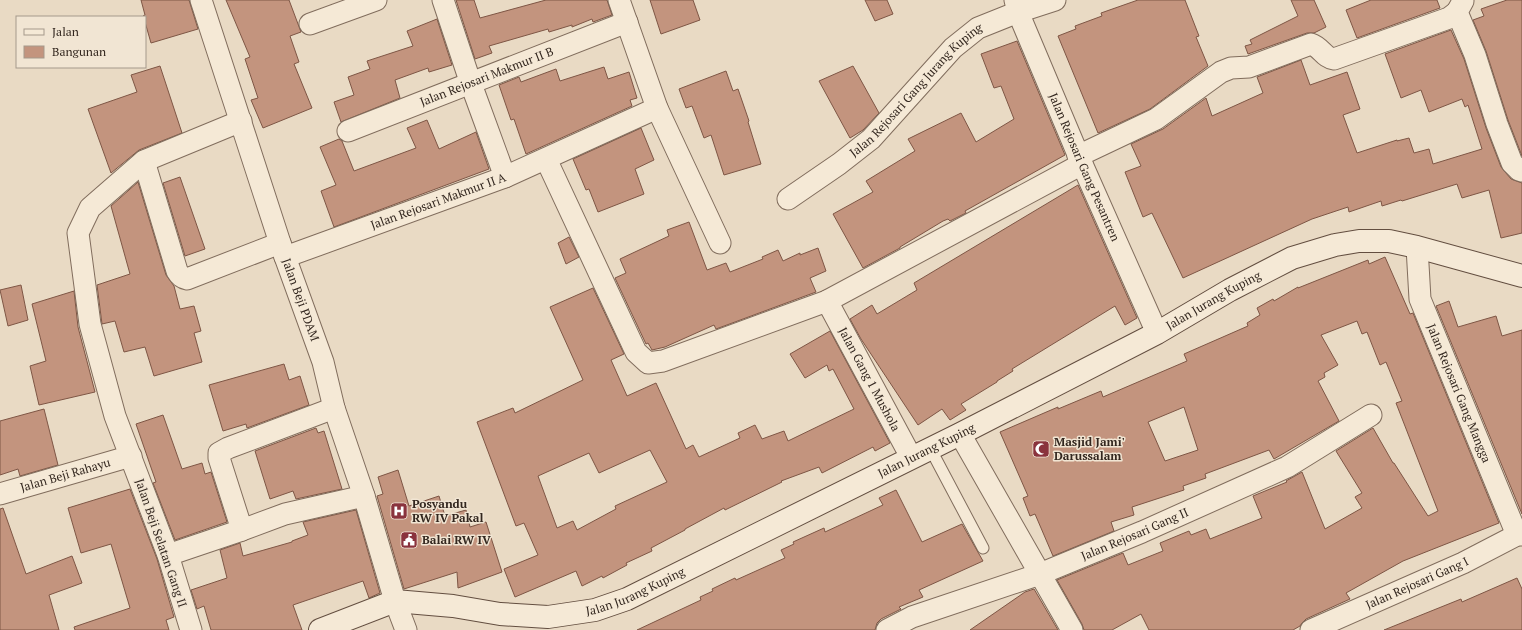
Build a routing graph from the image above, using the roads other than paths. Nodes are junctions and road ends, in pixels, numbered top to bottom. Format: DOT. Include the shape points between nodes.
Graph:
graph roads {
  1 [pos="201,0"];
  2 [pos="376,0"];
  3 [pos="443,0"];
  4 [pos="619,0"];
  5 [pos="1055,0"];
  6 [pos="1017,6"];
  7 [pos="1460,6"];
  8 [pos="627,22"];
  9 [pos="310,24"];
  10 [pos="471,84"];
  11 [pos="657,108"];
  12 [pos="241,121"];
  13 [pos="348,131"];
  14 [pos="546,159"];
  15 [pos="1080,160"];
  16 [pos="144,161"];
  17 [pos="1522,171"];
  18 [pos="505,177"];
  19 [pos="788,199"];
  20 [pos="720,243"];
  21 [pos="1417,247"];
  22 [pos="282,250"];
  23 [pos="1522,276"];
  24 [pos="827,301"];
  25 [pos="1157,333"];
  26 [pos="334,408"];
  27 [pos="1371,415"];
  28 [pos="960,434"];
  29 [pos="920,452"];
  30 [pos="131,456"];
  31 [pos="0,494"];
  32 [pos="364,496"];
  33 [pos="242,530"];
  34 [pos="1520,535"];
  35 [pos="983,548"];
  36 [pos="168,555"];
  37 [pos="1040,574"];
  38 [pos="395,601"];
  39 [pos="191,630"];
  40 [pos="320,630"];
  41 [pos="406,630"];
  42 [pos="887,630"];
  43 [pos="1072,630"];
  44 [pos="1311,630"];
  1 -- 12 [label="street, Jalan Beji PDAM"];
  2 -- 9 [label="street"];
  3 -- 10 [label="street, Jalan Rejosari Makmur II A"];
  4 -- 8 [label="street"];
  5 -- 6 [label="street, Jalan Rejosari Gang Jurang Kuping"];
  6 -- 15 [label="street, Jalan Rejosari Gang Pesantren"];
  6 -- 19 [label="street, Jalan Rejosari Gang Jurang Kuping" via="978,28 953,48 871,138"];
  7 -- 15 [label="street" via="1449,18 1334,59 1311,44 1248,67 1231,68 1221,72 1156,119"];
  7 -- 17 [label="street" via="1497,124 1512,163"];
  8 -- 10 [label="street, Jalan Rejosari Makmur II B"];
  8 -- 11 [label="street"];
  10 -- 13 [label="street, Jalan Rejosari Makmur II B"];
  10 -- 18 [label="street, Jalan Rejosari Makmur II A"];
  11 -- 14 [label="street"];
  11 -- 20 [label="street"];
  12 -- 16 [label="street, Jalan Beji Selatan Gang II"];
  12 -- 22 [label="street, Jalan Beji PDAM"];
  14 -- 18 [label="street"];
  14 -- 24 [label="street" via="636,352 648,363 663,361"];
  15 -- 24 [label="street"];
  15 -- 25 [label="street, Jalan Rejosari Gang Pesantren"];
  16 -- 22 [label="street, Jalan Rejosari Makmur II A" via="179,276 187,279"];
  16 -- 30 [label="street, Jalan Beji Selatan Gang II" via="90,208 78,233 90,324 115,416"];
  18 -- 22 [label="street, Jalan Rejosari Makmur II A"];
  21 -- 23 [label="street, Jalan Jurang Kuping"];
  21 -- 25 [label="street, Jalan Jurang Kuping" via="1359,240 1292,258 1230,290"];
  21 -- 34 [label="street, Jalan Rejosari Gang Mangga" via="1420,299"];
  22 -- 26 [label="street, Jalan Beji PDAM" via="324,362"];
  24 -- 29 [label="street, Jalan Gang 1 Mushola"];
  25 -- 28 [label="street, Jalan Jurang Kuping"];
  26 -- 32 [label="street, Jalan Beji PDAM"];
  26 -- 33 [label="street" via="220,453 219,458"];
  27 -- 37 [label="street, Jalan Rejosari Gang II" via="1287,467 1142,532"];
  28 -- 29 [label="street, Jalan Jurang Kuping"];
  28 -- 37 [label="street"];
  29 -- 35 [label="lane"];
  29 -- 38 [label="street, Jalan Jurang Kuping" via="627,599 594,610 548,617 500,614 453,606"];
  30 -- 31 [label="street, Jalan Beji Rahayu"];
  30 -- 36 [label="street, Jalan Beji Selatan Gang II"];
  32 -- 33 [label="street" via="285,514"];
  32 -- 38 [label="street, Jalan Beji PDAM"];
  33 -- 36 [label="street"];
  34 -- 44 [label="street, Jalan Rejosari Gang I"];
  36 -- 39 [label="street, Jalan Beji Selatan Gang II"];
  37 -- 42 [label="street, Jalan Rejosari Gang II" via="912,617"];
  37 -- 43 [label="street"];
  38 -- 40 [label="street, Jalan Jurang Kuping"];
  38 -- 41 [label="street, Jalan Beji PDAM"];
}
